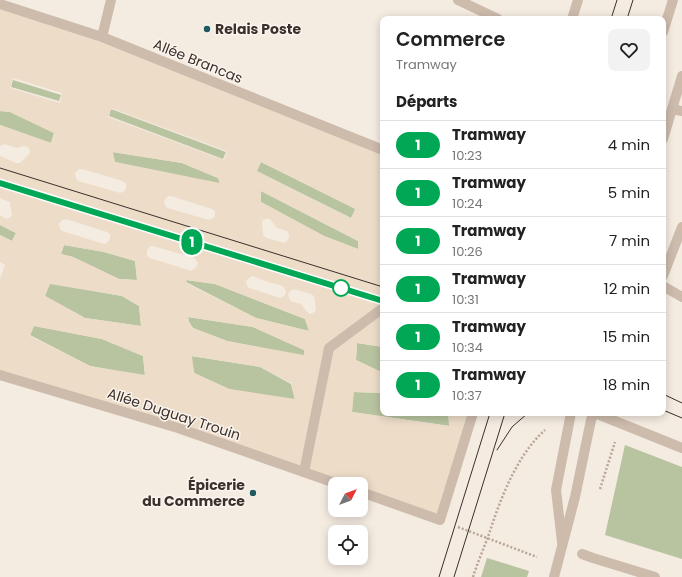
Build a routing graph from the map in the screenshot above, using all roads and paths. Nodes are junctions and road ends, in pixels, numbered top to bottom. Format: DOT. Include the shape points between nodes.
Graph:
graph roads {
  1 [pos="110,0"];
  2 [pos="458,0"];
  3 [pos="578,0"];
  4 [pos="673,0"];
  5 [pos="4,3"];
  6 [pos="492,16"];
  7 [pos="573,16"];
  8 [pos="666,22"];
  9 [pos="102,37"];
  10 [pos="682,76"];
  11 [pos="677,110"];
  12 [pos="666,133"];
  13 [pos="380,149"];
  14 [pos="682,227"];
  15 [pos="666,268"];
  16 [pos="666,288"];
  17 [pos="682,297"];
  18 [pos="380,310"];
  19 [pos="0,375"];
  20 [pos="472,416"];
  21 [pos="568,416"];
  22 [pos="570,416"];
  23 [pos="593,416"];
  24 [pos="602,416"];
  25 [pos="682,448"];
  26 [pos="304,472"];
  27 [pos="328,480"];
  28 [pos="368,494"];
  29 [pos="440,520"];
  30 [pos="487,539"];
  31 [pos="562,548"];
  32 [pos="582,554"];
  33 [pos="557,565"];
  34 [pos="473,577"];
  35 [pos="554,577"];
  36 [pos="655,577"];
  1 -- 9 [label="street"];
  2 -- 6 [label="street"];
  3 -- 7 [label="street"];
  4 -- 8 [label="street"];
  5 -- 9 [label="street, Allée Brancas"];
  9 -- 13 [label="street, Allée Brancas"];
  10 -- 11 [label="street"];
  11 -- 12 [label="street"];
  14 -- 15 [label="street"];
  16 -- 17 [label="street"];
  18 -- 26 [label="street" via="329,348"];
  19 -- 26 [label="street, Allée Duguay Trouin" via="178,428"];
  20 -- 29 [label="street"];
  21 -- 30 [label="path" via="532,443 514,472"];
  22 -- 31 [label="street" via="556,490"];
  23 -- 31 [label="street"];
  24 -- 25 [label="street"];
  26 -- 27 [label="street, Allée Duguay Trouin"];
  28 -- 29 [label="street"];
  29 -- 30 [label="path"];
  30 -- 33 [label="path"];
  30 -- 34 [label="path"];
  31 -- 33 [label="street"];
  32 -- 36 [label="street"];
  33 -- 35 [label="street"];
}
